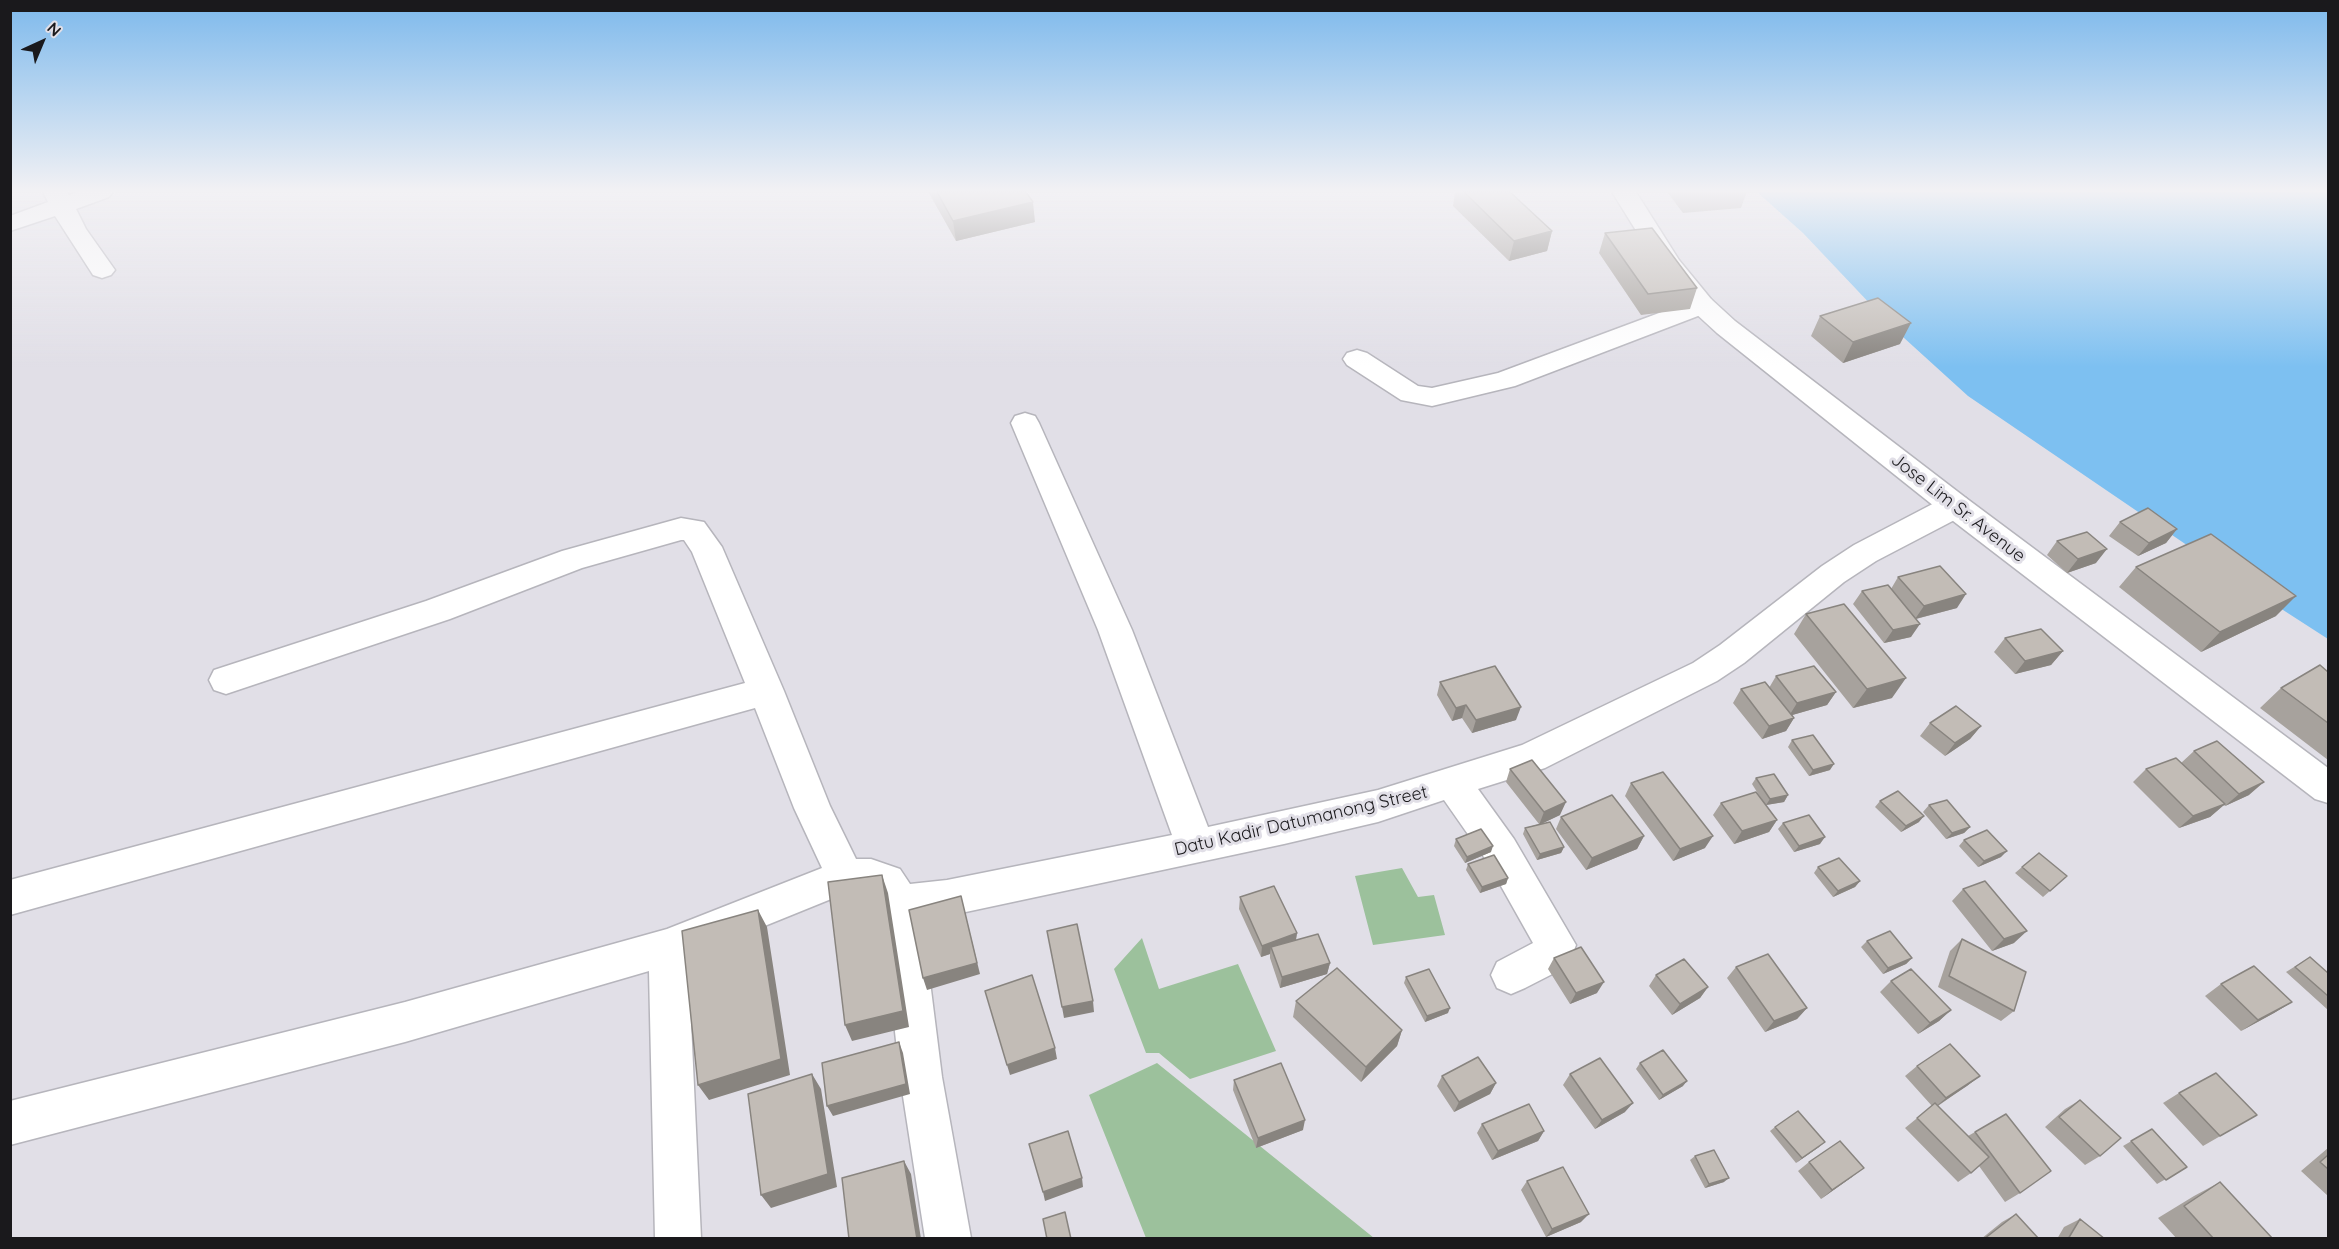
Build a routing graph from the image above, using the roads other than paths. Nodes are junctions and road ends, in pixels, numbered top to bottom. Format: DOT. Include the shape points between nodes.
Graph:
graph roads {
  1 [pos="89,250"];
  2 [pos="1660,250"];
  3 [pos="102,270"];
  4 [pos="1702,305"];
  5 [pos="1357,359"];
  6 [pos="1025,423"];
  7 [pos="1955,507"];
  8 [pos="226,680"];
  9 [pos="767,691"];
  10 [pos="1453,784"];
  11 [pos="2328,788"];
  12 [pos="1194,847"];
  13 [pos="845,876"];
  14 [pos="10,898"];
  15 [pos="900,902"];
  16 [pos="668,947"];
  17 [pos="1511,975"];
  18 [pos="10,1123"];
  19 [pos="678,1239"];
  20 [pos="948,1239"];
  1 -- 3 [label="street"];
  2 -- 4 [label="street, Jose Lim Sr. Avenue"];
  4 -- 5 [label="street" via="1504,380 1432,397 1411,394"];
  4 -- 7 [label="street, Jose Lim Sr. Avenue"];
  6 -- 12 [label="street" via="1115,630"];
  7 -- 10 [label="street, Datu Kadir Datumanong Street" via="1833,573 1705,672 1532,757"];
  7 -- 11 [label="street, Jose Lim Sr. Avenue"];
  8 -- 9 [label="street" via="438,610 573,559 688,529 696,532 706,547"];
  9 -- 13 [label="street" via="812,808"];
  9 -- 14 [label="street"];
  10 -- 12 [label="street, Datu Kadir Datumanong Street" via="1366,809"];
  10 -- 17 [label="street" via="1501,851 1557,945 1554,953"];
  12 -- 15 [label="street, Datu Kadir Datumanong Street" via="947,898"];
  13 -- 15 [label="street" via="871,876 886,881"];
  13 -- 16 [label="street"];
  15 -- 20 [label="street" via="921,1077"];
  16 -- 18 [label="street" via="405,1022"];
  16 -- 19 [label="street"];
}
